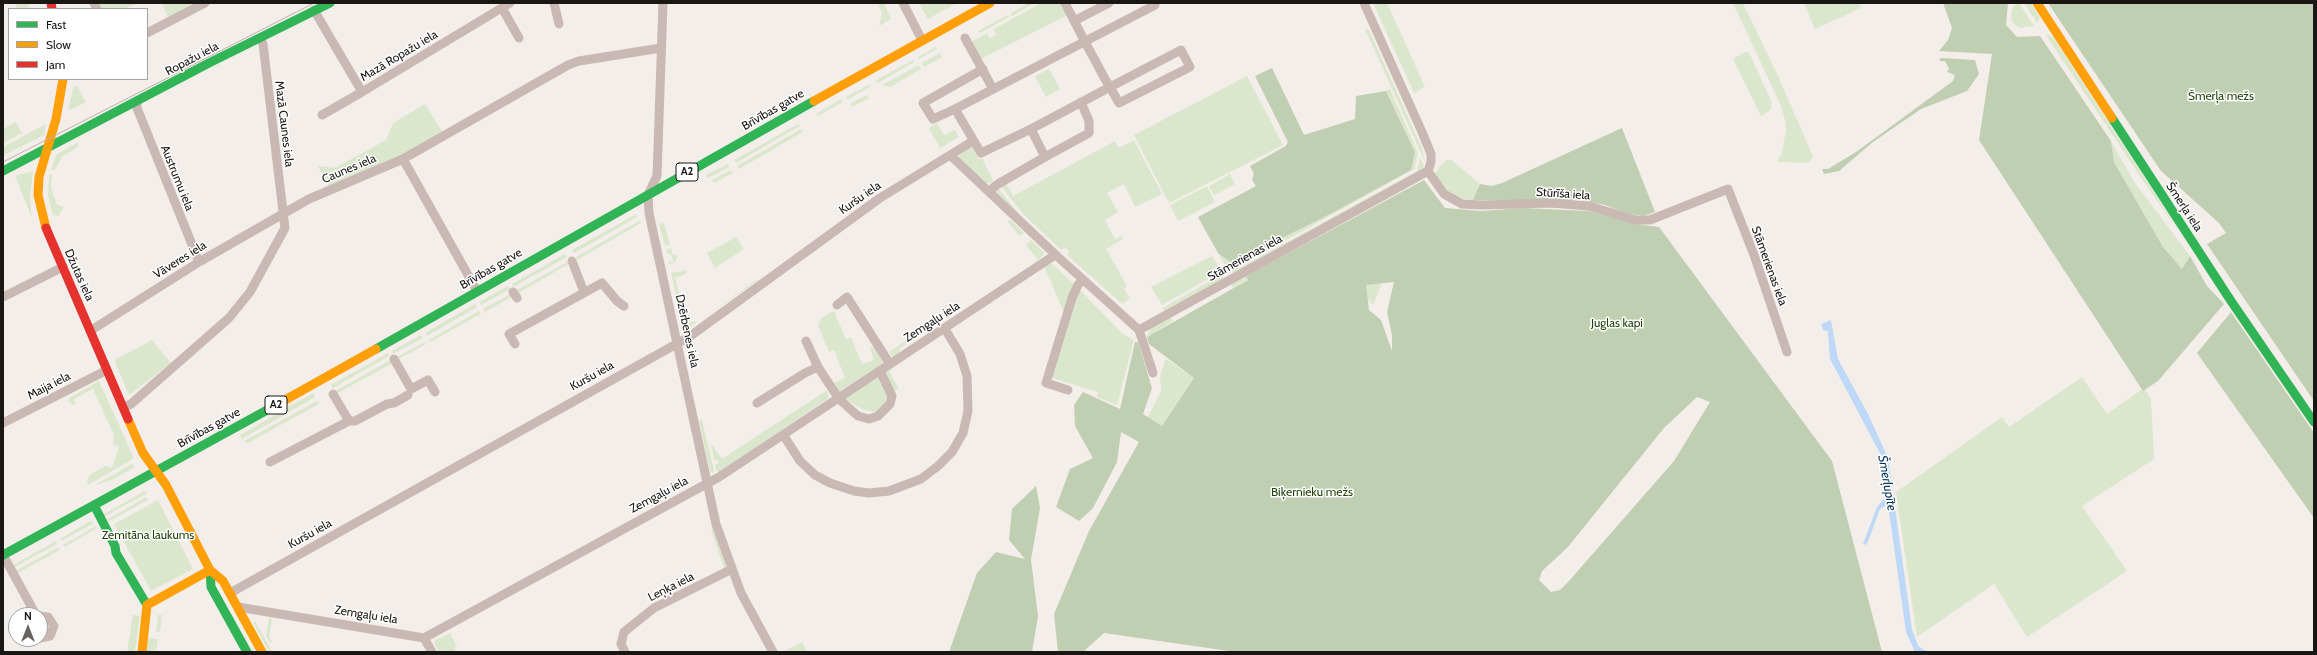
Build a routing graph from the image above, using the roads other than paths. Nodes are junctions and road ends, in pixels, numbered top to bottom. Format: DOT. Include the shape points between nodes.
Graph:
graph roads {
  1 [pos="206,3"];
  2 [pos="330,3"];
  3 [pos="510,3"];
  4 [pos="554,3"];
  5 [pos="663,3"];
  6 [pos="903,3"];
  7 [pos="990,3"];
  8 [pos="1065,3"];
  9 [pos="1109,3"];
  10 [pos="1154,3"];
  11 [pos="1364,3"];
  12 [pos="2037,3"];
  13 [pos="502,8"];
  14 [pos="314,10"];
  15 [pos="1074,21"];
  16 [pos="559,24"];
  17 [pos="148,32"];
  18 [pos="260,38"];
  19 [pos="519,38"];
  20 [pos="965,38"];
  21 [pos="922,40"];
  22 [pos="1084,40"];
  23 [pos="661,48"];
  24 [pos="983,69"];
  25 [pos="63,80"];
  26 [pos="1110,87"];
  27 [pos="994,89"];
  28 [pos="362,92"];
  29 [pos="137,102"];
  30 [pos="1081,102"];
  31 [pos="955,109"];
  32 [pos="322,115"];
  33 [pos="1031,129"];
  34 [pos="972,141"];
  35 [pos="47,149"];
  36 [pos="950,155"];
  37 [pos="1045,157"];
  38 [pos="403,159"];
  39 [pos="3,171"];
  40 [pos="1428,171"];
  41 [pos="1728,189"];
  42 [pos="989,192"];
  43 [pos="648,195"];
  44 [pos="284,213"];
  45 [pos="1055,255"];
  46 [pos="572,261"];
  47 [pos="199,262"];
  48 [pos="63,268"];
  49 [pos="1083,280"];
  50 [pos="477,291"];
  51 [pos="584,292"];
  52 [pos="3,297"];
  53 [pos="837,305"];
  54 [pos="624,306"];
  55 [pos="945,329"];
  56 [pos="1139,330"];
  57 [pos="90,331"];
  58 [pos="806,341"];
  59 [pos="515,344"];
  60 [pos="677,344"];
  61 [pos="1787,352"];
  62 [pos="394,359"];
  63 [pos="890,364"];
  64 [pos="818,367"];
  65 [pos="107,370"];
  66 [pos="880,371"];
  67 [pos="1153,373"];
  68 [pos="1068,390"];
  69 [pos="435,392"];
  70 [pos="333,394"];
  71 [pos="408,395"];
  72 [pos="839,399"];
  73 [pos="757,404"];
  74 [pos="124,408"];
  75 [pos="349,421"];
  76 [pos="2314,422"];
  77 [pos="3,423"];
  78 [pos="784,436"];
  79 [pos="270,462"];
  80 [pos="156,471"];
  81 [pos="708,483"];
  82 [pos="94,505"];
  83 [pos="3,555"];
  84 [pos="732,569"];
  85 [pos="210,570"];
  86 [pos="230,593"];
  87 [pos="147,605"];
  88 [pos="32,607"];
  89 [pos="238,607"];
  90 [pos="48,617"];
  91 [pos="48,636"];
  92 [pos="424,638"];
  93 [pos="142,652"];
  94 [pos="247,652"];
  95 [pos="262,652"];
  96 [pos="432,652"];
  97 [pos="625,652"];
  98 [pos="773,652"];
  1 -- 17 [label="street"];
  2 -- 14 [label="main road, Ropažu iela"];
  3 -- 13 [label="street, Mazā Ropažu iela"];
  4 -- 16 [label="street"];
  5 -- 23 [label="street, Dzērbenes iela"];
  6 -- 21 [label="street"];
  7 -- 21 [label="main road, Brīvības gatve / A2"];
  8 -- 15 [label="street"];
  9 -- 15 [label="street"];
  10 -- 22 [label="street" via="1155,5"];
  11 -- 40 [label="street" via="1428,148 1431,162"];
  12 -- 76 [label="main road, Šmerļa iela"];
  13 -- 19 [label="street"];
  13 -- 28 [label="street, Mazā Ropažu iela"];
  14 -- 18 [label="main road, Ropažu iela"];
  14 -- 28 [label="street, Mazā Ropažu iela"];
  15 -- 22 [label="street"];
  18 -- 29 [label="main road, Ropažu iela"];
  18 -- 44 [label="street, Mazā Caunes iela" via="263,44"];
  20 -- 24 [label="street"];
  21 -- 43 [label="main road, Brīvības gatve / A2"];
  22 -- 26 [label="street"];
  22 -- 27 [label="street"];
  23 -- 38 [label="street, Caunes iela" via="568,65"];
  23 -- 43 [label="street, Dzērbenes iela" via="657,176"];
  24 -- 27 [label="street"];
  24 -- 31 [label="street" via="924,103 933,119"];
  25 -- 35 [label="main road, Džutas iela"];
  26 -- 26 [label="street" via="1181,50 1190,67 1119,103"];
  26 -- 30 [label="street"];
  27 -- 31 [label="street"];
  28 -- 32 [label="street"];
  29 -- 35 [label="main road, Ropažu iela"];
  29 -- 47 [label="street, Austrumu iela" via="137,108"];
  30 -- 33 [label="street"];
  30 -- 37 [label="street" via="1089,121 1089,134"];
  31 -- 34 [label="street"];
  33 -- 34 [label="street" via="981,153"];
  33 -- 37 [label="street"];
  34 -- 36 [label="street, Kuršu iela"];
  35 -- 39 [label="main road, Ropažu iela"];
  35 -- 48 [label="main road, Džutas iela" via="39,177 40,208 45,227"];
  36 -- 42 [label="street"];
  36 -- 60 [label="street, Kuršu iela" via="880,198"];
  37 -- 42 [label="street" via="998,184"];
  38 -- 44 [label="street, Caunes iela" via="309,199"];
  38 -- 50 [label="street"];
  40 -- 41 [label="street, Stūrīša iela" via="1444,194 1462,204 1551,203 1589,206 1635,220 1650,220"];
  40 -- 56 [label="street, Stāmerienas iela"];
  41 -- 61 [label="street, Stāmerienas iela"];
  42 -- 45 [label="street"];
  43 -- 50 [label="main road, Brīvības gatve / A2"];
  43 -- 60 [label="street, Dzērbenes iela" via="649,213"];
  44 -- 47 [label="street, Vāveres iela"];
  44 -- 74 [label="street" via="285,228 250,292 229,318 138,399"];
  45 -- 49 [label="street"];
  45 -- 55 [label="street, Zemgaļu iela"];
  46 -- 51 [label="street"];
  47 -- 57 [label="street, Vāveres iela"];
  48 -- 52 [label="street"];
  48 -- 57 [label="main road, Džutas iela"];
  49 -- 56 [label="street"];
  49 -- 68 [label="street" via="1072,298 1046,383"];
  50 -- 80 [label="main road, Brīvības gatve / A2"];
  51 -- 54 [label="street" via="602,283"];
  51 -- 59 [label="street" via="509,334"];
  53 -- 63 [label="street" via="847,296"];
  55 -- 63 [label="street, Zemgaļu iela"];
  55 -- 78 [label="street" via="960,354 967,376 968,412 964,433 952,452 921,479 889,492 854,491 815,475 800,460"];
  56 -- 67 [label="street"];
  57 -- 65 [label="main road, Džutas iela"];
  58 -- 64 [label="street"];
  60 -- 81 [label="street, Dzērbenes iela"];
  60 -- 86 [label="street, Kuršu iela"];
  62 -- 69 [label="street" via="411,389 428,380"];
  63 -- 66 [label="street, Zemgaļu iela"];
  64 -- 72 [label="street"];
  64 -- 73 [label="street" via="805,372"];
  65 -- 74 [label="main road, Džutas iela"];
  65 -- 77 [label="street, Maija iela"];
  66 -- 72 [label="street, Zemgaļu iela"];
  66 -- 72 [label="street" via="892,396 886,410 878,416 869,419 858,416"];
  70 -- 75 [label="street"];
  71 -- 75 [label="street" via="355,421"];
  72 -- 78 [label="street, Zemgaļu iela"];
  74 -- 80 [label="main road, Džutas iela" via="143,452"];
  75 -- 79 [label="street"];
  78 -- 81 [label="street, Zemgaļu iela"];
  80 -- 82 [label="main road, Brīvības gatve / A2"];
  80 -- 85 [label="main road, Džutas iela" via="166,485"];
  81 -- 84 [label="street, Dzērbenes iela" via="716,524"];
  81 -- 92 [label="street, Zemgaļu iela"];
  82 -- 83 [label="main road, Brīvības gatve / A2"];
  82 -- 87 [label="main road" via="116,552"];
  83 -- 88 [label="street"];
  84 -- 97 [label="street, Leņķa iela" via="654,608 624,632 621,644"];
  84 -- 98 [label="street, Dzērbenes iela" via="741,593"];
  85 -- 86 [label="main road" via="223,581"];
  85 -- 87 [label="main road"];
  85 -- 94 [label="main road" via="212,587"];
  86 -- 89 [label="main road"];
  87 -- 93 [label="main road"];
  89 -- 92 [label="street, Zemgaļu iela"];
  89 -- 95 [label="main road"];
  90 -- 91 [label="street" via="54,626"];
  92 -- 96 [label="street"];
}
